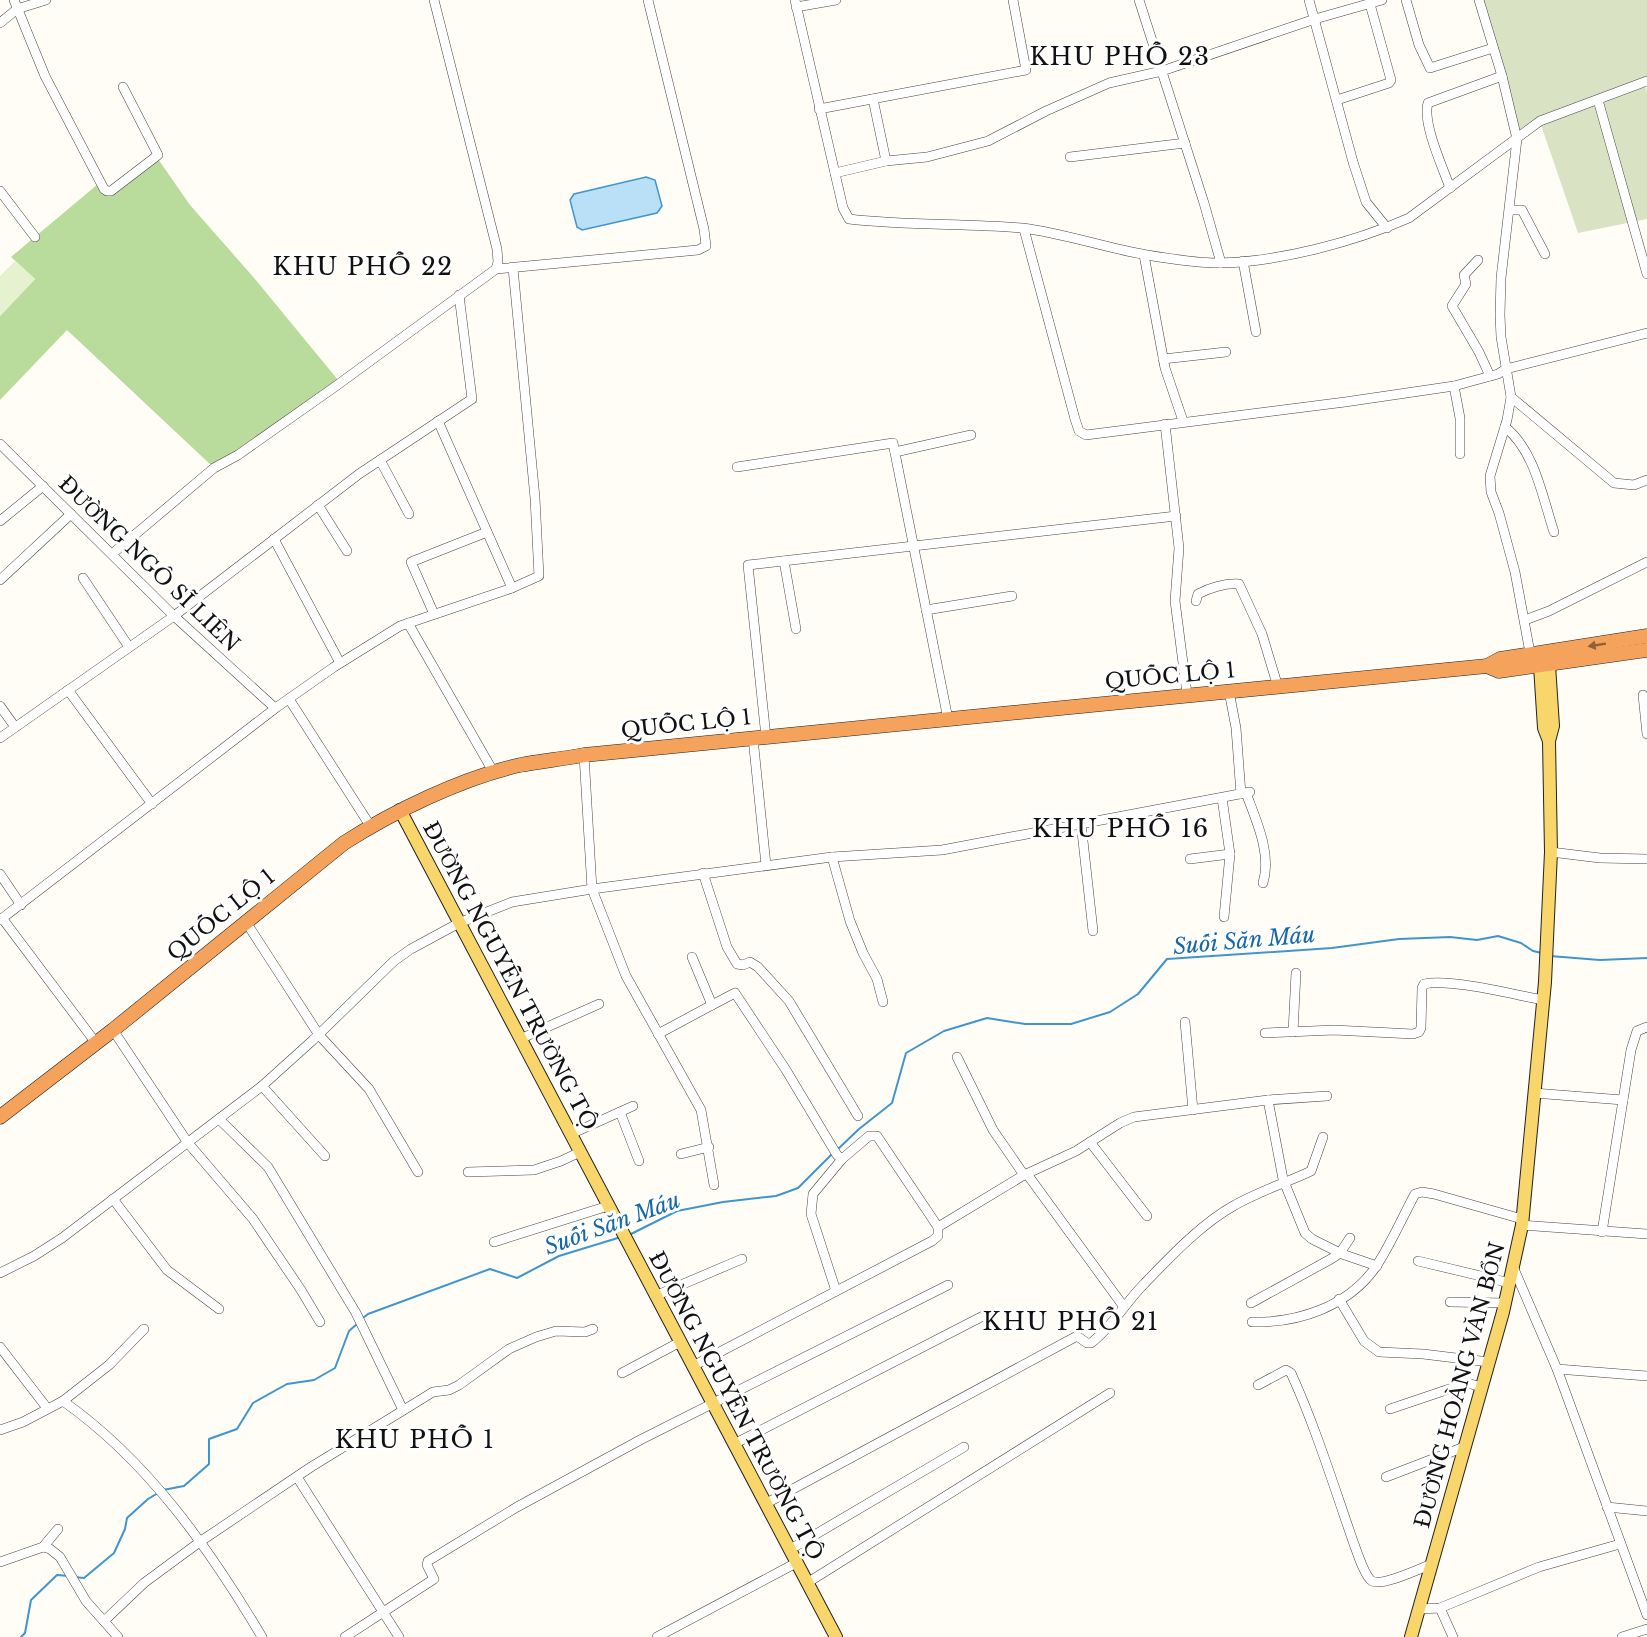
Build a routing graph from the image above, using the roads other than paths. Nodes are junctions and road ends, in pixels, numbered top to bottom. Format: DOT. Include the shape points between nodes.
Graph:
graph roads {
  1 [pos="46,0"];
  2 [pos="434,0"];
  3 [pos="648,0"];
  4 [pos="836,0"];
  5 [pos="1013,0"];
  6 [pos="1139,0"];
  7 [pos="1309,0"];
  8 [pos="1382,0"];
  9 [pos="1406,0"];
  10 [pos="1479,0"];
  11 [pos="16,4"];
  12 [pos="796,4"];
  13 [pos="1370,4"];
  14 [pos="1315,19"];
  15 [pos="0,23"];
  16 [pos="1493,48"];
  17 [pos="1162,71"];
  18 [pos="1502,76"];
  19 [pos="1647,81"];
  20 [pos="123,87"];
  21 [pos="873,99"];
  22 [pos="1336,100"];
  23 [pos="1598,100"];
  24 [pos="819,109"];
  25 [pos="1517,139"];
  26 [pos="1185,143"];
  27 [pos="1070,157"];
  28 [pos="886,161"];
  29 [pos="835,173"];
  30 [pos="1450,188"];
  31 [pos="0,191"];
  32 [pos="1510,210"];
  33 [pos="1387,228"];
  34 [pos="1024,229"];
  35 [pos="35,237"];
  36 [pos="1545,254"];
  37 [pos="1144,255"];
  38 [pos="1478,260"];
  39 [pos="1243,261"];
  40 [pos="1221,263"];
  41 [pos="513,268"];
  42 [pos="496,269"];
  43 [pos="1647,274"];
  44 [pos="459,295"];
  45 [pos="1256,332"];
  46 [pos="1647,333"];
  47 [pos="1226,352"];
  48 [pos="1163,359"];
  49 [pos="1506,369"];
  50 [pos="1490,376"];
  51 [pos="1454,386"];
  52 [pos="1511,397"];
  53 [pos="438,421"];
  54 [pos="1183,421"];
  55 [pos="1165,424"];
  56 [pos="1505,427"];
  57 [pos="971,435"];
  58 [pos="0,444"];
  59 [pos="895,453"];
  60 [pos="1460,454"];
  61 [pos="380,460"];
  62 [pos="737,467"];
  63 [pos="1647,480"];
  64 [pos="43,486"];
  65 [pos="318,505"];
  66 [pos="409,513"];
  67 [pos="71,514"];
  68 [pos="1176,516"];
  69 [pos="0,521"];
  70 [pos="487,532"];
  71 [pos="1554,532"];
  72 [pos="274,539"];
  73 [pos="913,545"];
  74 [pos="346,551"];
  75 [pos="112,554"];
  76 [pos="784,561"];
  77 [pos="1647,562"];
  78 [pos="83,578"];
  79 [pos="0,580"];
  80 [pos="512,588"];
  81 [pos="1012,596"];
  82 [pos="1196,601"];
  83 [pos="926,610"];
  84 [pos="435,614"];
  85 [pos="174,616"];
  86 [pos="1525,620"];
  87 [pos="408,623"];
  88 [pos="796,629"];
  89 [pos="1647,636"];
  90 [pos="129,647"];
  91 [pos="1647,651"];
  92 [pos="1540,660"];
  93 [pos="340,663"];
  94 [pos="1278,687"];
  95 [pos="68,690"];
  96 [pos="1229,692"];
  97 [pos="1187,694"];
  98 [pos="1643,695"];
  99 [pos="288,699"];
  100 [pos="0,706"];
  101 [pos="275,708"];
  102 [pos="948,719"];
  103 [pos="15,728"];
  104 [pos="1647,734"];
  105 [pos="0,738"];
  106 [pos="760,738"];
  107 [pos="584,755"];
  108 [pos="494,773"];
  109 [pos="1246,793"];
  110 [pos="1222,798"];
  111 [pos="152,804"];
  112 [pos="400,810"];
  113 [pos="1081,823"];
  114 [pos="371,827"];
  115 [pos="1551,852"];
  116 [pos="1230,854"];
  117 [pos="832,857"];
  118 [pos="1190,859"];
  119 [pos="1647,859"];
  120 [pos="766,865"];
  121 [pos="703,873"];
  122 [pos="0,874"];
  123 [pos="1263,883"];
  124 [pos="592,889"];
  125 [pos="21,905"];
  126 [pos="1224,917"];
  127 [pos="1,919"];
  128 [pos="246,922"];
  129 [pos="459,923"];
  130 [pos="1093,931"];
  131 [pos="692,957"];
  132 [pos="1296,973"];
  133 [pos="1544,1000"];
  134 [pos="883,1002"];
  135 [pos="599,1004"];
  136 [pos="712,1005"];
  137 [pos="1185,1022"];
  138 [pos="1647,1028"];
  139 [pos="113,1030"];
  140 [pos="1293,1032"];
  141 [pos="1264,1033"];
  142 [pos="658,1034"];
  143 [pos="319,1035"];
  144 [pos="520,1039"];
  145 [pos="96,1043"];
  146 [pos="957,1057"];
  147 [pos="262,1086"];
  148 [pos="1534,1093"];
  149 [pos="1327,1096"];
  150 [pos="1268,1100"];
  151 [pos="1623,1100"];
  152 [pos="633,1106"];
  153 [pos="1192,1110"];
  154 [pos="620,1112"];
  155 [pos="858,1116"];
  156 [pos="0,1117"];
  157 [pos="219,1119"];
  158 [pos="571,1134"];
  159 [pos="1323,1137"];
  160 [pos="1090,1142"];
  161 [pos="188,1143"];
  162 [pos="709,1147"];
  163 [pos="580,1152"];
  164 [pos="681,1154"];
  165 [pos="837,1154"];
  166 [pos="325,1156"];
  167 [pos="639,1161"];
  168 [pos="418,1172"];
  169 [pos="468,1172"];
  170 [pos="1025,1174"];
  171 [pos="1284,1182"];
  172 [pos="714,1185"];
  173 [pos="113,1199"];
  174 [pos="608,1206"];
  175 [pos="1148,1216"];
  176 [pos="1522,1222"];
  177 [pos="939,1227"];
  178 [pos="1602,1232"];
  179 [pos="1647,1234"];
  180 [pos="1350,1238"];
  181 [pos="494,1242"];
  182 [pos="1340,1253"];
  183 [pos="742,1259"];
  184 [pos="1418,1261"];
  185 [pos="1377,1266"];
  186 [pos="1514,1269"];
  187 [pos="0,1273"];
  188 [pos="1510,1283"];
  189 [pos="948,1285"];
  190 [pos="836,1291"];
  191 [pos="655,1296"];
  192 [pos="1339,1299"];
  193 [pos="1450,1302"];
  194 [pos="1251,1303"];
  195 [pos="1505,1303"];
  196 [pos="1124,1307"];
  197 [pos="219,1309"];
  198 [pos="985,1314"];
  199 [pos="320,1322"];
  200 [pos="1251,1322"];
  201 [pos="144,1329"];
  202 [pos="593,1329"];
  203 [pos="680,1342"];
  204 [pos="0,1347"];
  205 [pos="1489,1362"];
  206 [pos="693,1366"];
  207 [pos="1557,1369"];
  208 [pos="622,1373"];
  209 [pos="1647,1376"];
  210 [pos="1258,1385"];
  211 [pos="1482,1387"];
  212 [pos="1110,1393"];
  213 [pos="63,1401"];
  214 [pos="712,1403"];
  215 [pos="47,1408"];
  216 [pos="1390,1409"];
  217 [pos="403,1410"];
  218 [pos="0,1430"];
  219 [pos="734,1444"];
  220 [pos="964,1447"];
  221 [pos="1464,1447"];
  222 [pos="297,1477"];
  223 [pos="1386,1477"];
  224 [pos="765,1504"];
  225 [pos="1607,1507"];
  226 [pos="1647,1511"];
  227 [pos="58,1529"];
  228 [pos="201,1541"];
  229 [pos="1620,1544"];
  230 [pos="43,1546"];
  231 [pos="789,1550"];
  232 [pos="0,1562"];
  233 [pos="796,1563"];
  234 [pos="1432,1564"];
  235 [pos="807,1583"];
  236 [pos="1440,1608"];
  237 [pos="1420,1609"];
  238 [pos="384,1612"];
  239 [pos="1647,1615"];
  240 [pos="107,1624"];
  241 [pos="1647,1629"];
  242 [pos="104,1637"];
  243 [pos="118,1637"];
  244 [pos="262,1637"];
  245 [pos="345,1637"];
  246 [pos="399,1637"];
  247 [pos="657,1637"];
  248 [pos="836,1637"];
  249 [pos="1411,1637"];
  250 [pos="1453,1637"];
  251 [pos="1622,1637"];
  1 -- 11 [label="street"];
  2 -- 42 [label="street" via="497,249"];
  3 -- 41 [label="street" via="706,246 698,250"];
  4 -- 12 [label="street"];
  5 -- 21 [label="street" via="1026,70"];
  6 -- 17 [label="street"];
  7 -- 14 [label="street"];
  8 -- 13 [label="street"];
  9 -- 16 [label="street" via="1430,68"];
  10 -- 16 [label="street"];
  11 -- 15 [label="street"];
  11 -- 20 [label="street" via="45,76 107,191 157,154"];
  12 -- 24 [label="street"];
  13 -- 14 [label="street"];
  13 -- 22 [label="street" via="1391,80"];
  14 -- 17 [label="street"];
  14 -- 22 [label="street"];
  16 -- 18 [label="street"];
  17 -- 26 [label="street"];
  17 -- 28 [label="street" via="1109,83 988,141 927,157"];
  18 -- 25 [label="street"];
  18 -- 30 [label="street" via="1428,103 1426,113"];
  19 -- 23 [label="street"];
  21 -- 24 [label="street"];
  21 -- 28 [label="street"];
  22 -- 33 [label="street" via="1366,202"];
  23 -- 25 [label="street" via="1540,121"];
  23 -- 43 [label="street"];
  24 -- 29 [label="street"];
  25 -- 30 [label="street"];
  25 -- 32 [label="street"];
  26 -- 27 [label="street"];
  26 -- 40 [label="street"];
  28 -- 29 [label="street"];
  29 -- 34 [label="street" via="849,219"];
  30 -- 33 [label="street" via="1409,218"];
  31 -- 35 [label="street"];
  32 -- 36 [label="street" via="1519,209 1526,215"];
  32 -- 49 [label="street" via="1500,315"];
  33 -- 39 [label="street" via="1325,246"];
  34 -- 37 [label="street"];
  34 -- 55 [label="street" via="1079,431 1086,435"];
  37 -- 40 [label="street"];
  37 -- 48 [label="street"];
  38 -- 50 [label="street" via="1464,274 1466,285 1452,306"];
  39 -- 40 [label="street"];
  39 -- 45 [label="street"];
  41 -- 42 [label="street"];
  41 -- 80 [label="street" via="539,576"];
  42 -- 44 [label="street"];
  44 -- 53 [label="street" via="472,399"];
  44 -- 75 [label="street" via="336,386 214,468"];
  46 -- 49 [label="street"];
  47 -- 48 [label="street"];
  48 -- 54 [label="street"];
  49 -- 50 [label="street"];
  49 -- 52 [label="street"];
  50 -- 51 [label="street"];
  51 -- 54 [label="street"];
  51 -- 60 [label="street" via="1460,418"];
  52 -- 56 [label="street"];
  52 -- 63 [label="street" via="1614,483 1634,485"];
  53 -- 61 [label="street"];
  53 -- 70 [label="street"];
  54 -- 55 [label="street"];
  55 -- 68 [label="street"];
  56 -- 71 [label="street" via="1525,449"];
  56 -- 86 [label="street" via="1490,476 1491,492"];
  57 -- 59 [label="street"];
  58 -- 64 [label="street, ĐƯỜNG NGÔ SĨ LIÊN"];
  59 -- 62 [label="street" via="892,442"];
  59 -- 73 [label="street"];
  61 -- 65 [label="street"];
  61 -- 66 [label="street"];
  64 -- 67 [label="street, ĐƯỜNG NGÔ SĨ LIÊN"];
  64 -- 69 [label="street"];
  65 -- 72 [label="street"];
  65 -- 74 [label="street"];
  67 -- 75 [label="street, ĐƯỜNG NGÔ SĨ LIÊN"];
  67 -- 79 [label="street"];
  68 -- 73 [label="street"];
  68 -- 97 [label="street" via="1179,548 1175,601"];
  70 -- 80 [label="street"];
  70 -- 84 [label="street" via="411,562"];
  72 -- 85 [label="street"];
  72 -- 93 [label="street"];
  73 -- 76 [label="street"];
  73 -- 83 [label="street"];
  75 -- 85 [label="street, ĐƯỜNG NGÔ SĨ LIÊN"];
  76 -- 88 [label="street"];
  76 -- 106 [label="street" via="748,565"];
  77 -- 86 [label="street"];
  78 -- 90 [label="street"];
  80 -- 84 [label="street"];
  81 -- 83 [label="street"];
  82 -- 94 [label="street" via="1198,594 1207,590 1239,584 1262,634"];
  83 -- 102 [label="street"];
  84 -- 87 [label="street"];
  85 -- 90 [label="street"];
  85 -- 101 [label="street, ĐƯỜNG NGÔ SĨ LIÊN"];
  86 -- 92 [label="street"];
  87 -- 93 [label="street"];
  87 -- 108 [label="street"];
  89 -- 92 [label="highway, QUỐC LỘ 1, one-way"];
  90 -- 95 [label="street"];
  91 -- 92 [label="highway, QUỐC LỘ 1"];
  92 -- 94 [label="highway, QUỐC LỘ 1" via="1500,659 1487,666"];
  92 -- 115 [label="main road, ĐƯỜNG HOÀNG VĂN BỔN" via="1553,726 1549,741"];
  93 -- 99 [label="street"];
  94 -- 96 [label="highway, QUỐC LỘ 1"];
  95 -- 103 [label="street"];
  95 -- 111 [label="street"];
  96 -- 97 [label="highway, QUỐC LỘ 1"];
  96 -- 109 [label="street"];
  97 -- 102 [label="highway, QUỐC LỘ 1"];
  98 -- 104 [label="street"];
  99 -- 101 [label="street"];
  99 -- 114 [label="street"];
  100 -- 103 [label="street"];
  101 -- 111 [label="street"];
  102 -- 106 [label="highway, QUỐC LỘ 1"];
  103 -- 105 [label="street"];
  106 -- 107 [label="highway, QUỐC LỘ 1"];
  106 -- 120 [label="street"];
  107 -- 108 [label="highway, QUỐC LỘ 1"];
  107 -- 124 [label="street"];
  108 -- 112 [label="highway, QUỐC LỘ 1"];
  109 -- 110 [label="street"];
  109 -- 123 [label="street" via="1266,858"];
  110 -- 113 [label="street"];
  110 -- 116 [label="street"];
  111 -- 125 [label="street"];
  112 -- 114 [label="highway, QUỐC LỘ 1"];
  112 -- 129 [label="main road, ĐƯỜNG NGUYỄN TRƯỜNG TỘ"];
  113 -- 117 [label="street" via="942,850"];
  113 -- 130 [label="street"];
  114 -- 128 [label="highway, QUỐC LỘ 1" via="344,843"];
  115 -- 119 [label="street"];
  115 -- 133 [label="main road, ĐƯỜNG HOÀNG VĂN BỔN"];
  116 -- 118 [label="street"];
  116 -- 126 [label="street"];
  117 -- 120 [label="street"];
  117 -- 134 [label="street" via="850,921"];
  120 -- 121 [label="street"];
  121 -- 124 [label="street"];
  121 -- 155 [label="street" via="727,947 737,964 750,962 758,967 789,1001"];
  122 -- 125 [label="street"];
  124 -- 129 [label="street" via="512,902"];
  124 -- 142 [label="street" via="626,976"];
  125 -- 127 [label="street"];
  127 -- 145 [label="street"];
  128 -- 139 [label="highway, QUỐC LỘ 1"];
  128 -- 143 [label="street"];
  129 -- 143 [label="street" via="394,961"];
  129 -- 144 [label="main road, ĐƯỜNG NGUYỄN TRƯỜNG TỘ"];
  131 -- 136 [label="street"];
  132 -- 140 [label="street"];
  133 -- 140 [label="street" via="1429,983 1422,988 1419,1032"];
  133 -- 148 [label="main road, ĐƯỜNG HOÀNG VĂN BỔN"];
  135 -- 144 [label="street"];
  136 -- 142 [label="street"];
  136 -- 165 [label="street" via="735,993"];
  137 -- 153 [label="street"];
  138 -- 151 [label="street" via="1636,1031"];
  139 -- 145 [label="highway, QUỐC LỘ 1"];
  139 -- 161 [label="street"];
  140 -- 141 [label="street"];
  142 -- 162 [label="street" via="701,1110"];
  143 -- 147 [label="street"];
  143 -- 168 [label="street" via="369,1089"];
  144 -- 158 [label="main road, ĐƯỜNG NGUYỄN TRƯỜNG TỘ"];
  145 -- 156 [label="highway, QUỐC LỘ 1"];
  146 -- 170 [label="street" via="993,1130"];
  147 -- 157 [label="street"];
  147 -- 166 [label="street"];
  148 -- 151 [label="street"];
  148 -- 176 [label="main road, ĐƯỜNG HOÀNG VĂN BỔN"];
  149 -- 150 [label="street"];
  150 -- 153 [label="street"];
  150 -- 171 [label="street"];
  151 -- 178 [label="street"];
  152 -- 154 [label="street"];
  153 -- 160 [label="street" via="1134,1117"];
  154 -- 158 [label="street"];
  154 -- 167 [label="street"];
  157 -- 161 [label="street"];
  157 -- 217 [label="street" via="268,1167 364,1327"];
  158 -- 163 [label="main road, ĐƯỜNG NGUYỄN TRƯỜNG TỘ"];
  159 -- 171 [label="street" via="1311,1171"];
  160 -- 170 [label="street"];
  160 -- 175 [label="street"];
  161 -- 173 [label="street"];
  161 -- 199 [label="street" via="253,1219"];
  162 -- 164 [label="street"];
  162 -- 172 [label="street"];
  163 -- 169 [label="street" via="534,1170"];
  163 -- 174 [label="main road, ĐƯỜNG NGUYỄN TRƯỜNG TỘ"];
  165 -- 177 [label="street" via="868,1136 877,1136"];
  165 -- 190 [label="street" via="813,1194 811,1214"];
  170 -- 177 [label="street"];
  170 -- 196 [label="street"];
  171 -- 182 [label="street" via="1305,1233"];
  171 -- 196 [label="street" via="1233,1206 1209,1224 1141,1286"];
  173 -- 187 [label="street" via="34,1256"];
  173 -- 197 [label="street" via="167,1270"];
  174 -- 181 [label="street"];
  174 -- 191 [label="main road, ĐƯỜNG NGUYỄN TRƯỜNG TỘ"];
  176 -- 178 [label="street"];
  176 -- 185 [label="street" via="1434,1194 1415,1194"];
  176 -- 186 [label="main road, ĐƯỜNG HOÀNG VĂN BỔN"];
  177 -- 190 [label="street" via="938,1236 932,1241"];
  178 -- 179 [label="street"];
  180 -- 182 [label="street"];
  182 -- 185 [label="street"];
  182 -- 194 [label="street"];
  183 -- 191 [label="street"];
  184 -- 188 [label="street"];
  185 -- 192 [label="street" via="1352,1292"];
  186 -- 188 [label="main road, ĐƯỜNG HOÀNG VĂN BỔN"];
  186 -- 207 [label="street"];
  188 -- 195 [label="main road, ĐƯỜNG HOÀNG VĂN BỔN"];
  189 -- 214 [label="street"];
  190 -- 206 [label="street"];
  191 -- 203 [label="main road, ĐƯỜNG NGUYỄN TRƯỜNG TỘ"];
  192 -- 200 [label="street" via="1316,1313 1288,1321"];
  192 -- 205 [label="street" via="1364,1341 1378,1352"];
  193 -- 195 [label="street"];
  195 -- 205 [label="main road, ĐƯỜNG HOÀNG VĂN BỔN"];
  196 -- 224 [label="street" via="1092,1342 1077,1336"];
  198 -- 219 [label="street"];
  201 -- 213 [label="street" via="109,1365"];
  202 -- 217 [label="street" via="556,1331 523,1342 459,1385 433,1392"];
  203 -- 206 [label="main road, ĐƯỜNG NGUYỄN TRƯỜNG TỘ"];
  203 -- 208 [label="street"];
  204 -- 215 [label="street"];
  205 -- 211 [label="main road, ĐƯỜNG HOÀNG VĂN BỔN"];
  206 -- 214 [label="main road, ĐƯỜNG NGUYỄN TRƯỜNG TỘ"];
  207 -- 209 [label="street"];
  207 -- 225 [label="street"];
  210 -- 234 [label="street" via="1285,1370 1291,1373 1369,1579 1386,1581"];
  211 -- 216 [label="street" via="1467,1383"];
  211 -- 221 [label="main road, ĐƯỜNG HOÀNG VĂN BỔN"];
  212 -- 235 [label="street"];
  213 -- 215 [label="street"];
  213 -- 228 [label="street" via="120,1447"];
  214 -- 219 [label="main road, ĐƯỜNG NGUYỄN TRƯỜNG TỘ"];
  214 -- 238 [label="street" via="517,1507 428,1561 434,1579"];
  215 -- 218 [label="street"];
  217 -- 222 [label="street"];
  219 -- 224 [label="main road, ĐƯỜNG NGUYỄN TRƯỜNG TỘ"];
  220 -- 231 [label="street"];
  221 -- 223 [label="street"];
  221 -- 234 [label="main road, ĐƯỜNG HOÀNG VĂN BỔN"];
  222 -- 228 [label="street"];
  222 -- 238 [label="street"];
  224 -- 231 [label="main road, ĐƯỜNG NGUYỄN TRƯỜNG TỘ"];
  225 -- 226 [label="street"];
  225 -- 229 [label="street"];
  227 -- 230 [label="street"];
  228 -- 240 [label="street" via="144,1583"];
  228 -- 244 [label="street"];
  229 -- 236 [label="street" via="1539,1567"];
  229 -- 239 [label="street"];
  230 -- 232 [label="street"];
  230 -- 240 [label="street" via="60,1557 86,1601"];
  231 -- 233 [label="main road, ĐƯỜNG NGUYỄN TRƯỜNG TỘ"];
  233 -- 235 [label="main road, ĐƯỜNG NGUYỄN TRƯỜNG TỘ"];
  233 -- 247 [label="street"];
  234 -- 237 [label="main road, ĐƯỜNG HOÀNG VĂN BỔN"];
  235 -- 248 [label="main road, ĐƯỜNG NGUYỄN TRƯỜNG TỘ"];
  236 -- 237 [label="street"];
  236 -- 250 [label="street"];
  237 -- 249 [label="main road, ĐƯỜNG HOÀNG VĂN BỔN"];
  238 -- 245 [label="street"];
  238 -- 246 [label="street"];
  240 -- 242 [label="street"];
  240 -- 243 [label="street"];
  241 -- 251 [label="street"];
}
